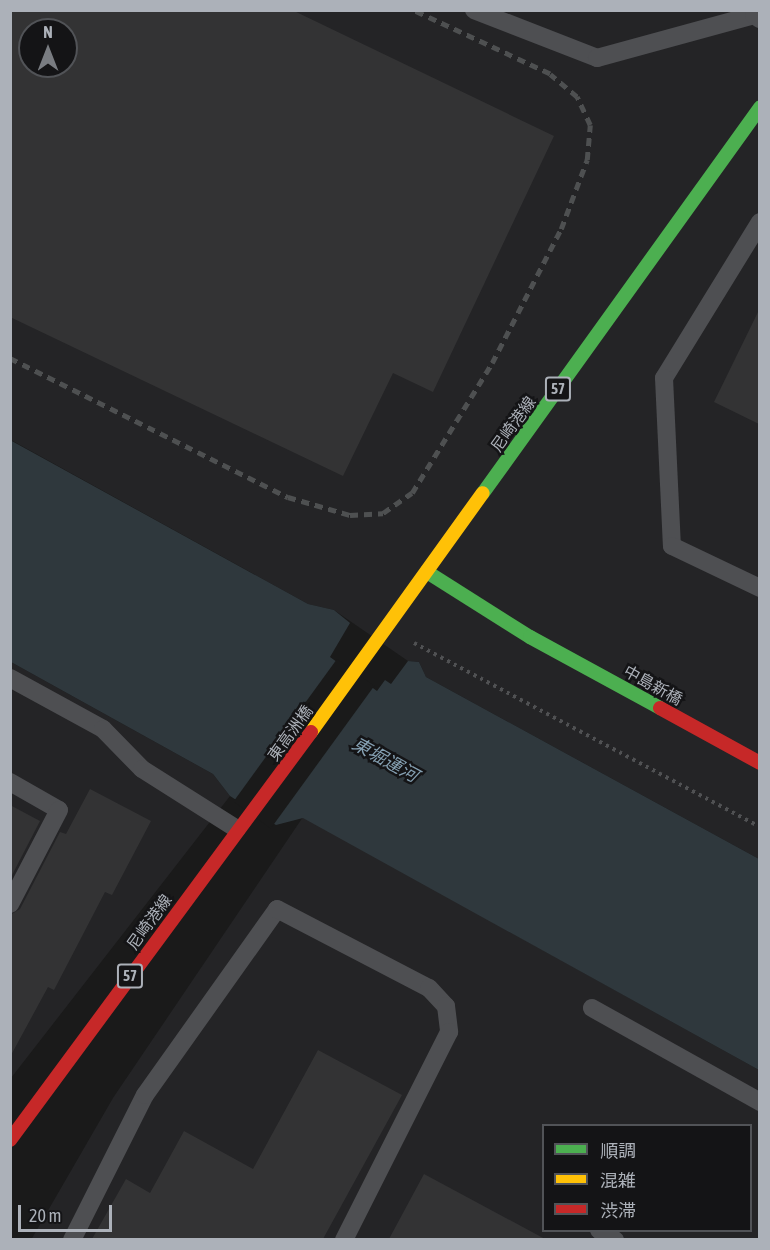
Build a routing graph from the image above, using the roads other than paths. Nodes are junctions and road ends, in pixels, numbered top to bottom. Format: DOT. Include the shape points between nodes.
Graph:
graph roads {
  1 [pos="474,10"];
  2 [pos="759,19"];
  3 [pos="759,106"];
  4 [pos="759,222"];
  5 [pos="427,572"];
  6 [pos="759,588"];
  7 [pos="355,671"];
  8 [pos="10,678"];
  9 [pos="759,763"];
  10 [pos="10,782"];
  11 [pos="252,814"];
  12 [pos="237,830"];
  13 [pos="10,904"];
  14 [pos="592,1008"];
  15 [pos="759,1102"];
  16 [pos="17,1118"];
  17 [pos="10,1140"];
  18 [pos="72,1239"];
  19 [pos="344,1239"];
  1 -- 2 [label="lane" via="597,58 754,15"];
  3 -- 5 [label="main road, 尼崎港線 / 57"];
  4 -- 6 [label="lane" via="664,378 672,546"];
  5 -- 7 [label="main road, 尼崎港線 / 57"];
  5 -- 9 [label="main road, 中島新橋" via="530,637"];
  7 -- 11 [label="main road, 東高洲橋 / 57"];
  8 -- 12 [label="lane" via="103,729 142,769"];
  10 -- 13 [label="lane" via="59,810"];
  11 -- 12 [label="main road, 尼崎港線 / 57"];
  12 -- 16 [label="main road, 尼崎港線 / 57"];
  14 -- 15 [label="lane"];
  16 -- 17 [label="main road, 尼崎港線 / 57"];
  18 -- 19 [label="lane" via="145,1095 277,909 429,988 446,1006 449,1032"];
}
